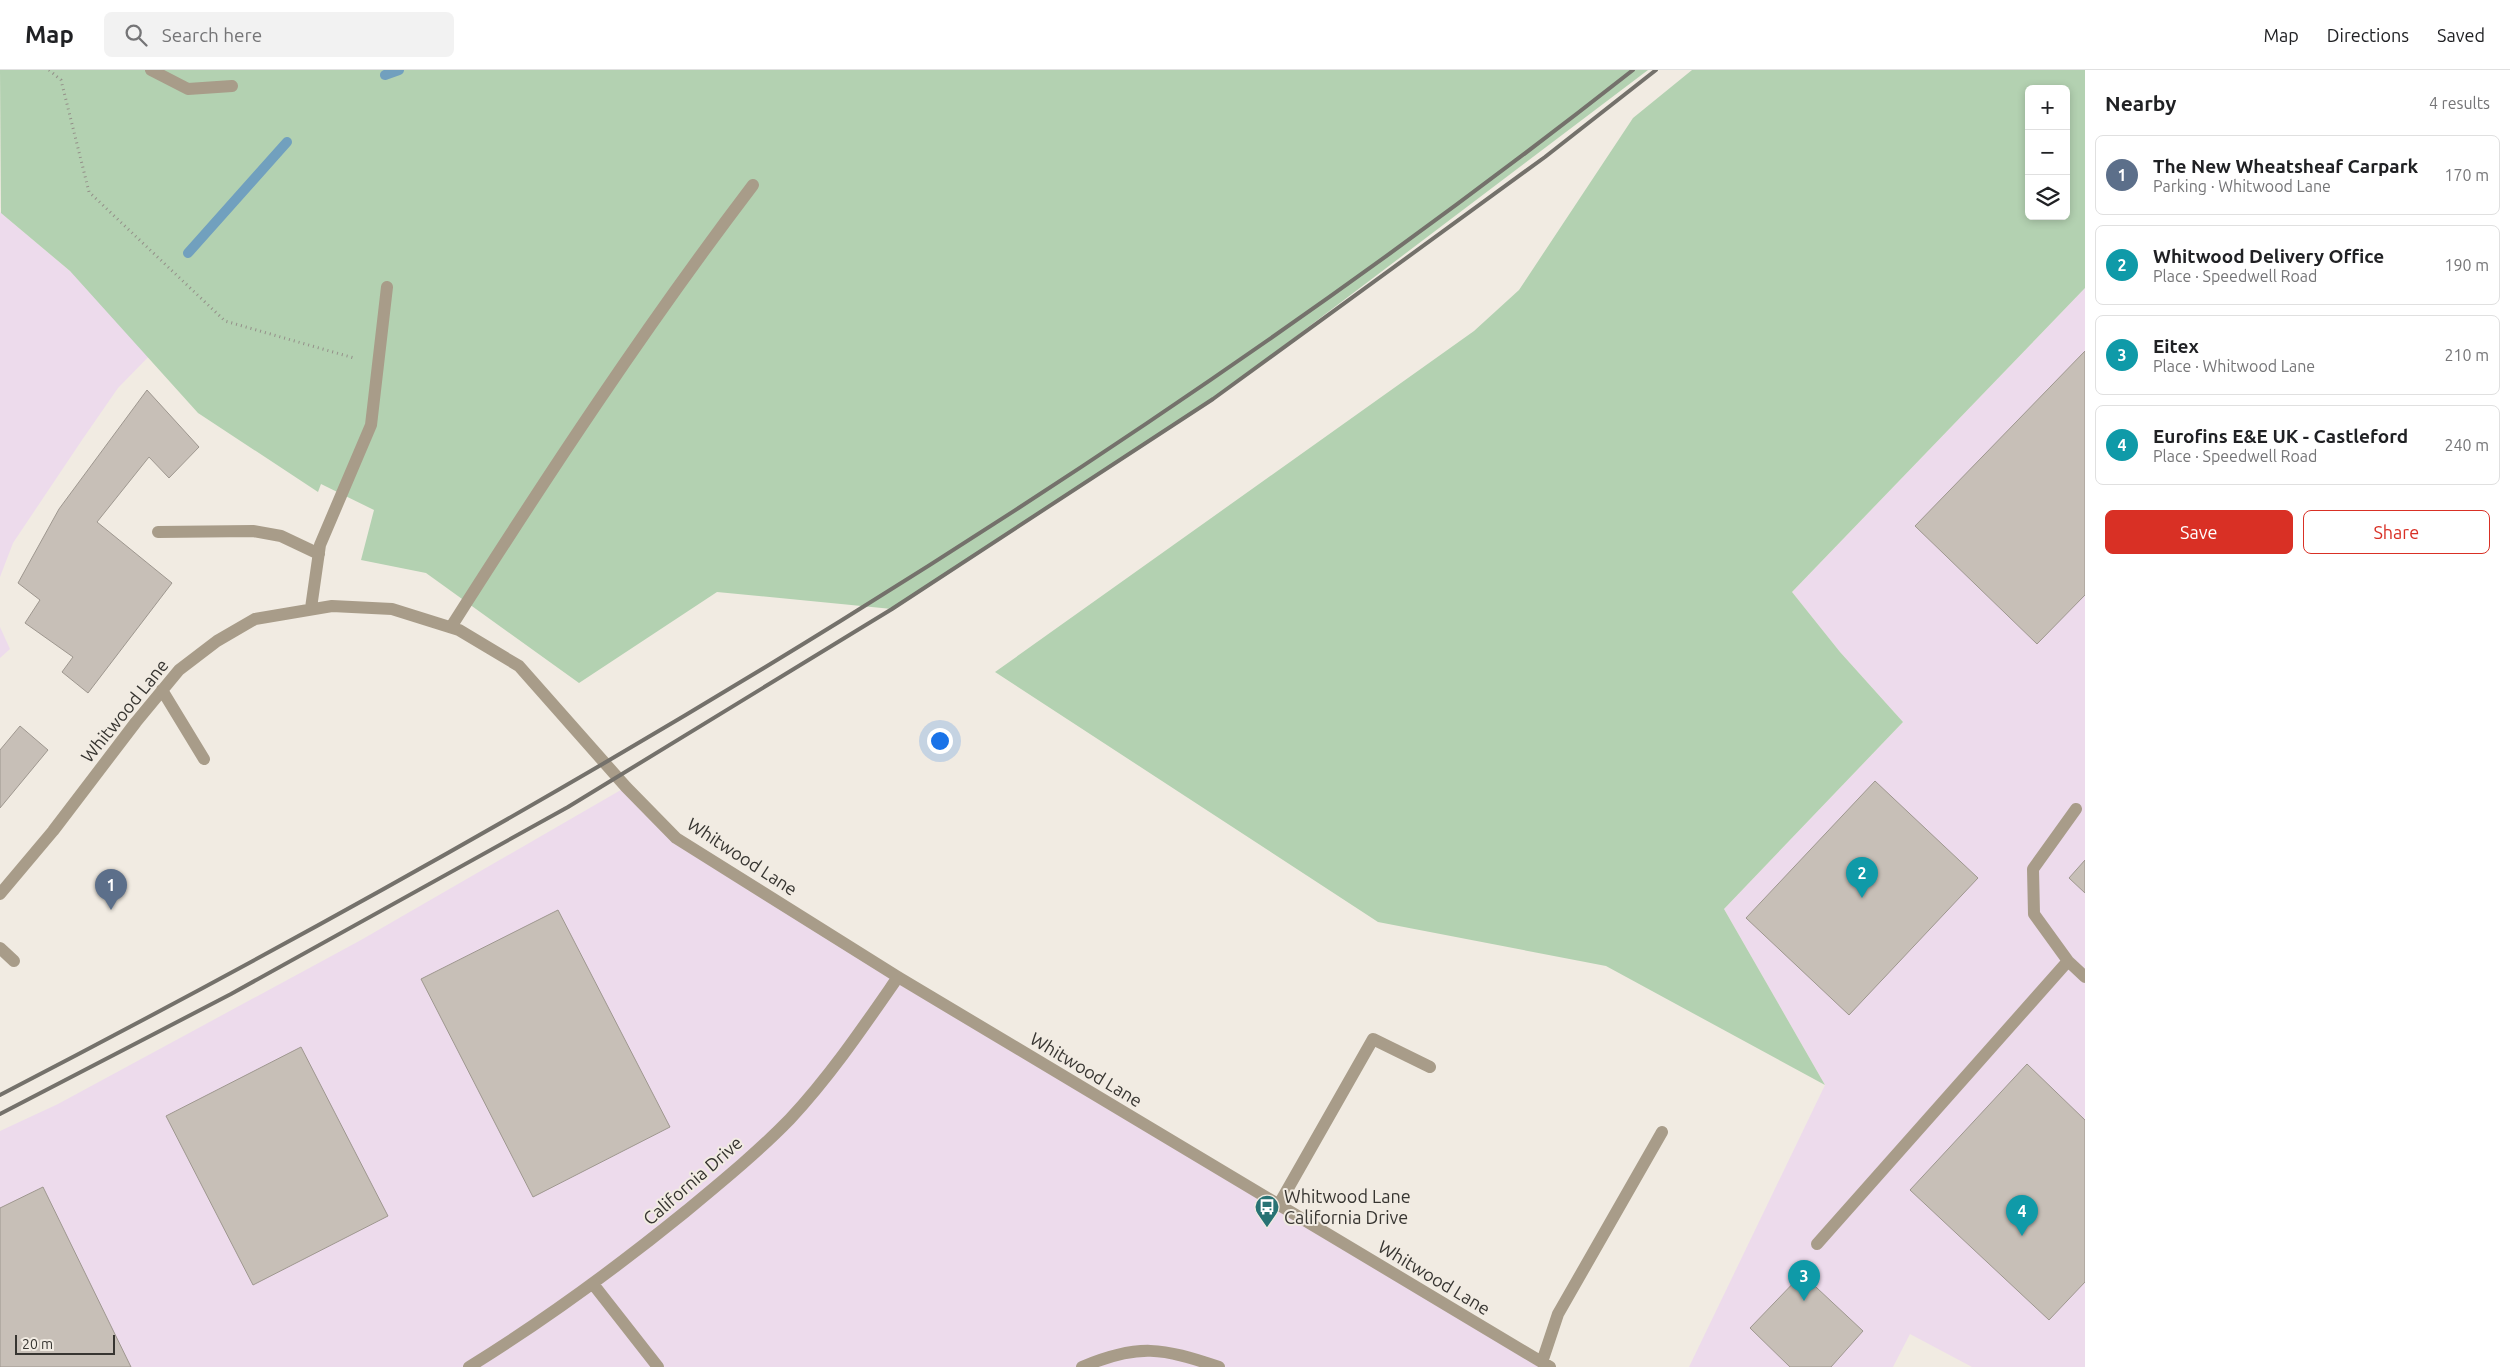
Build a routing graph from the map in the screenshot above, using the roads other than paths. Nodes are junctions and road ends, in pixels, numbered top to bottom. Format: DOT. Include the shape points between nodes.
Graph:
graph roads {
  1 [pos="151,70"];
  2 [pos="232,86"];
  3 [pos="753,185"];
  4 [pos="387,286"];
  5 [pos="158,532"];
  6 [pos="319,554"];
  7 [pos="311,608"];
  8 [pos="451,627"];
  9 [pos="162,690"];
  10 [pos="204,760"];
  11 [pos="2076,809"];
  12 [pos="0,894"];
  13 [pos="0,948"];
  14 [pos="14,961"];
  15 [pos="2068,961"];
  16 [pos="898,977"];
  17 [pos="2085,977"];
  18 [pos="1430,1067"];
  19 [pos="1662,1132"];
  20 [pos="1278,1206"];
  21 [pos="1817,1244"];
  22 [pos="594,1284"];
  23 [pos="1546,1364"];
  24 [pos="469,1367"];
  25 [pos="658,1367"];
  26 [pos="1082,1367"];
  27 [pos="1219,1367"];
  1 -- 2 [label="street" via="188,89"];
  3 -- 8 [label="street" via="567,446"];
  4 -- 6 [label="street" via="371,425"];
  5 -- 6 [label="street" via="253,531 281,536"];
  6 -- 7 [label="street"];
  7 -- 8 [label="street, Whitwood Lane" via="332,606 392,610"];
  7 -- 9 [label="street, Whitwood Lane" via="255,619 217,641 179,670"];
  8 -- 16 [label="street, Whitwood Lane" via="519,666 626,787 676,838"];
  9 -- 10 [label="street"];
  9 -- 12 [label="street, Whitwood Lane"];
  11 -- 15 [label="street" via="2033,869 2034,914"];
  13 -- 14 [label="street"];
  15 -- 17 [label="street"];
  15 -- 21 [label="street"];
  16 -- 20 [label="street, Whitwood Lane"];
  16 -- 22 [label="street, California Drive" via="848,1050 789,1119 711,1191"];
  18 -- 20 [label="street" via="1373,1040"];
  19 -- 23 [label="street" via="1558,1314"];
  20 -- 23 [label="street, Whitwood Lane"];
  22 -- 24 [label="street, California Drive"];
  22 -- 25 [label="street"];
  26 -- 27 [label="street" via="1112,1354 1145,1349"];
}
